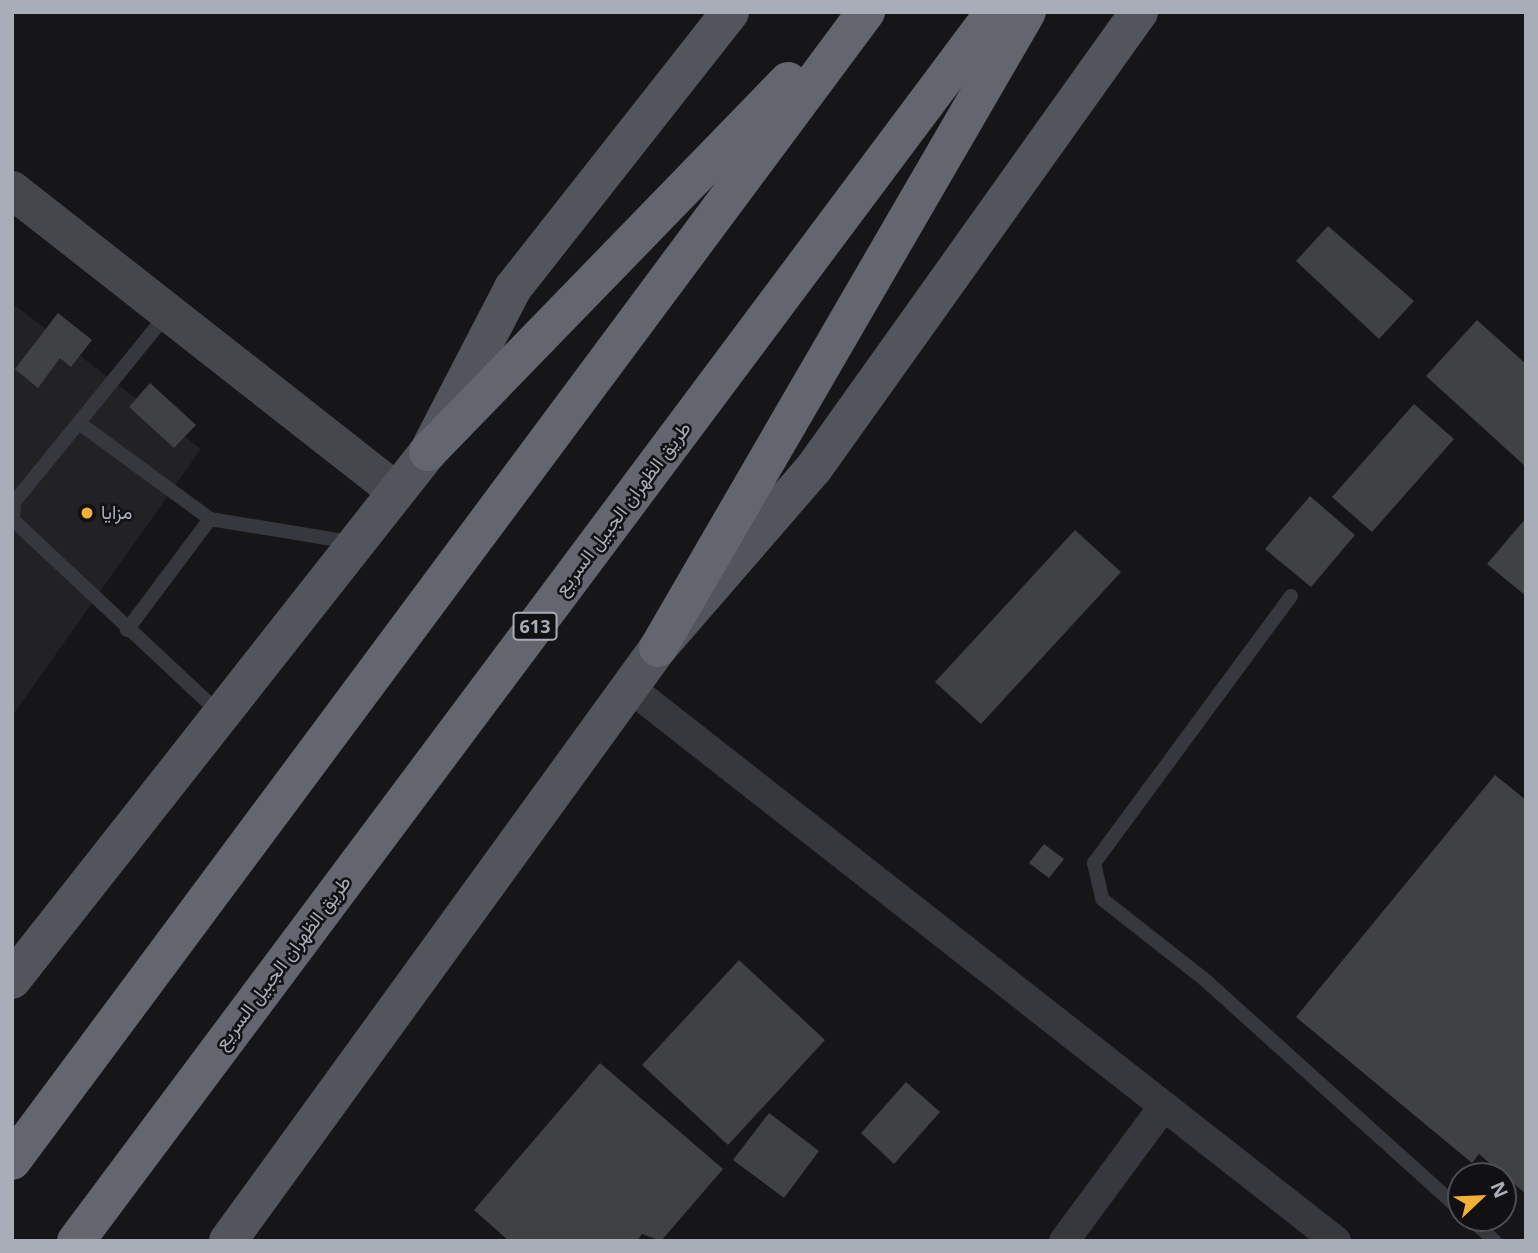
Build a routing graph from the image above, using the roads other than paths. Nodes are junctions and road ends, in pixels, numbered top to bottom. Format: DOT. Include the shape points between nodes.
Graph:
graph roads {
  1 [pos="730,12"];
  2 [pos="856,12"];
  3 [pos="866,12"];
  4 [pos="994,12"];
  5 [pos="1027,12"];
  6 [pos="1139,12"];
  7 [pos="12,190"];
  8 [pos="168,313"];
  9 [pos="79,423"];
  10 [pos="428,452"];
  11 [pos="396,491"];
  12 [pos="210,519"];
  13 [pos="354,543"];
  14 [pos="1291,596"];
  15 [pos="127,630"];
  16 [pos="658,648"];
  17 [pos="629,687"];
  18 [pos="220,714"];
  19 [pos="12,980"];
  20 [pos="1164,1106"];
  21 [pos="12,1161"];
  22 [pos="1447,1197"];
  23 [pos="76,1241"];
  24 [pos="228,1241"];
  25 [pos="1063,1241"];
  26 [pos="1336,1241"];
  1 -- 10 [label="main road" via="513,288"];
  2 -- 10 [label="highway"];
  3 -- 21 [label="highway"];
  4 -- 23 [label="highway, طريق الظهران الجبيل السريع / 613"];
  5 -- 16 [label="highway"];
  6 -- 16 [label="main road" via="814,468"];
  7 -- 8 [label="street"];
  8 -- 9 [label="lane"];
  8 -- 11 [label="street"];
  9 -- 12 [label="lane"];
  9 -- 15 [label="lane" via="14,502 13,520"];
  10 -- 11 [label="main road"];
  11 -- 13 [label="main road"];
  12 -- 13 [label="lane"];
  12 -- 15 [label="lane"];
  13 -- 18 [label="main road"];
  14 -- 22 [label="lane" via="1094,863 1102,899 1204,979"];
  15 -- 18 [label="lane"];
  16 -- 17 [label="main road"];
  17 -- 20 [label="street"];
  17 -- 24 [label="main road"];
  18 -- 19 [label="main road"];
  20 -- 25 [label="street"];
  20 -- 26 [label="street"];
}
